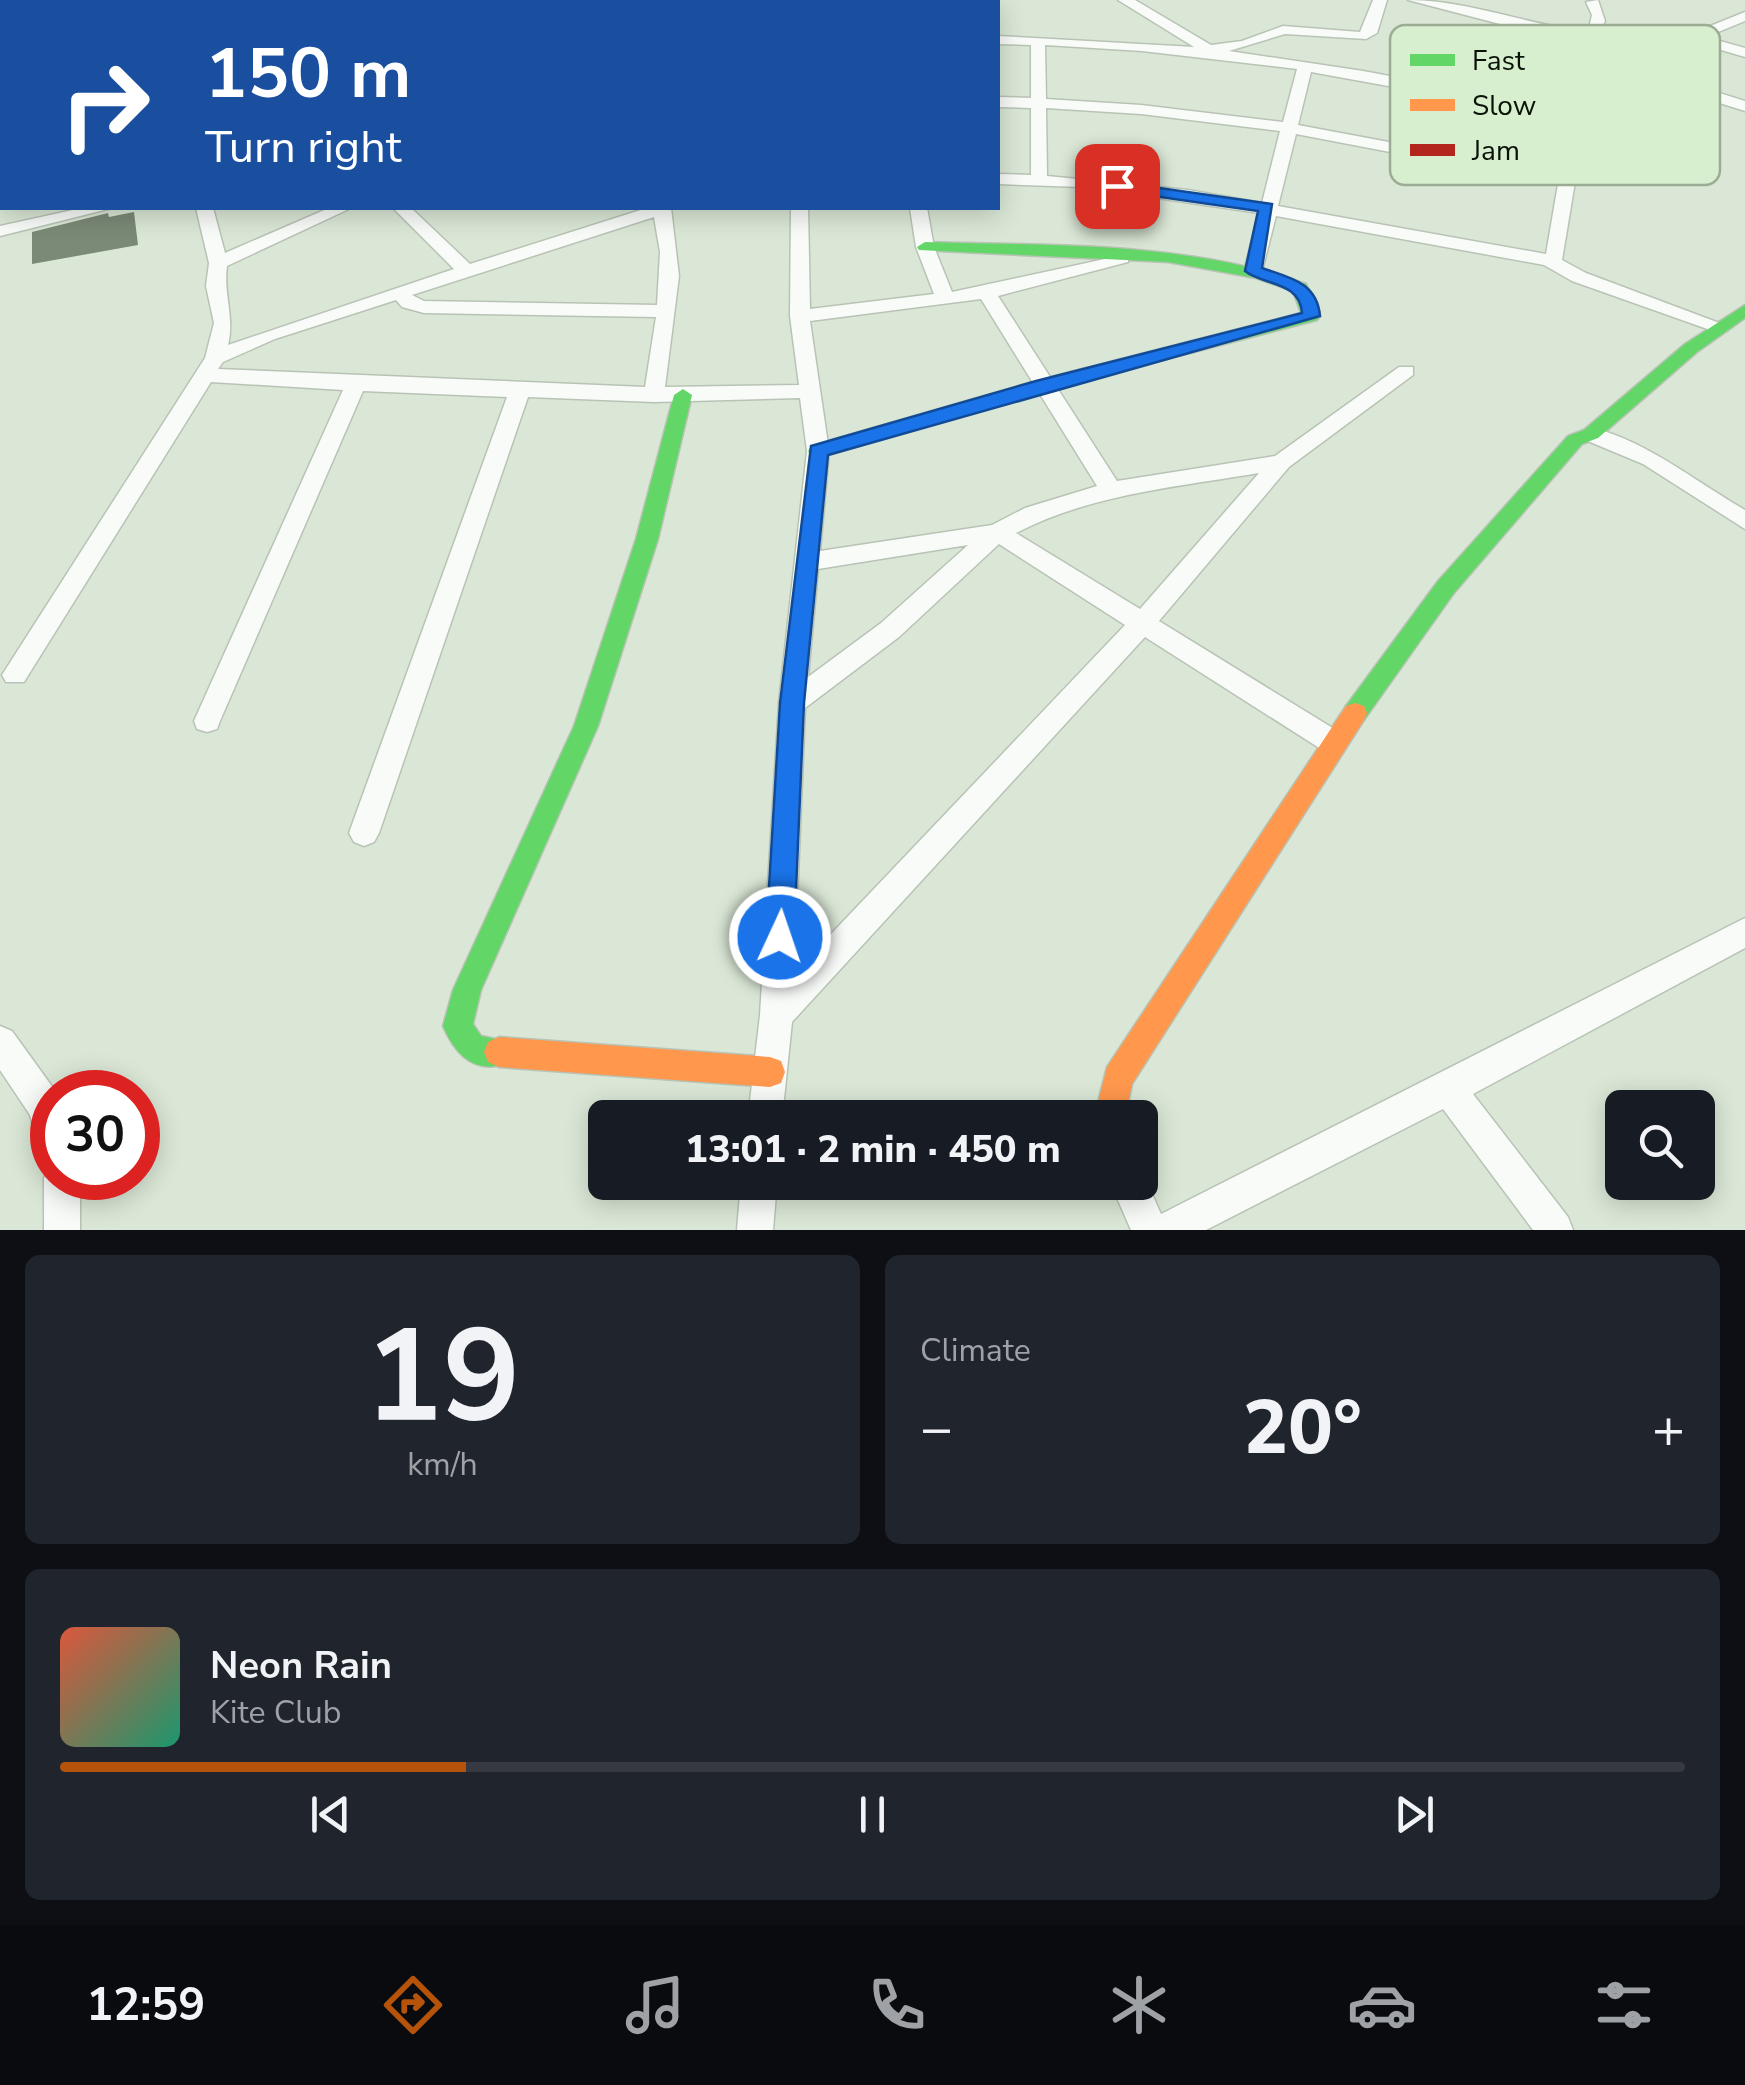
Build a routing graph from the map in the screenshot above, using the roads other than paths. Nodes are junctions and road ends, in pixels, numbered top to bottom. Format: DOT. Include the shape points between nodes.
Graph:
graph roads {
  1 [pos="1125,0"];
  2 [pos="1380,0"];
  3 [pos="1415,0"];
  4 [pos="1591,1"];
  5 [pos="1745,16"];
  6 [pos="1518,25"];
  7 [pos="1596,25"];
  8 [pos="1720,27"];
  9 [pos="1000,40"];
  10 [pos="1038,40"];
  11 [pos="1720,46"];
  12 [pos="1208,50"];
  13 [pos="1189,53"];
  14 [pos="1745,54"];
  15 [pos="1304,70"];
  16 [pos="1390,82"];
  17 [pos="1720,98"];
  18 [pos="1000,102"];
  19 [pos="1035,102"];
  20 [pos="1745,106"];
  21 [pos="1287,129"];
  22 [pos="1390,145"];
  23 [pos="1000,179"];
  24 [pos="1039,179"];
  25 [pos="1567,185"];
  26 [pos="1266,208"];
  27 [pos="94,210"];
  28 [pos="205,210"];
  29 [pos="337,210"];
  30 [pos="402,210"];
  31 [pos="588,210"];
  32 [pos="654,210"];
  33 [pos="662,210"];
  34 [pos="800,210"];
  35 [pos="918,210"];
  36 [pos="606,224"];
  37 [pos="0,231"];
  38 [pos="925,247"];
  39 [pos="1122,258"];
  40 [pos="1549,260"];
  41 [pos="218,263"];
  42 [pos="466,270"];
  43 [pos="1253,271"];
  44 [pos="399,292"];
  45 [pos="987,292"];
  46 [pos="944,296"];
  47 [pos="1745,310"];
  48 [pos="663,312"];
  49 [pos="800,316"];
  50 [pos="224,323"];
  51 [pos="1720,328"];
  52 [pos="268,335"];
  53 [pos="210,366"];
  54 [pos="1406,371"];
  55 [pos="356,384"];
  56 [pos="1043,385"];
  57 [pos="812,391"];
  58 [pos="519,393"];
  59 [pos="654,396"];
  60 [pos="682,396"];
  61 [pos="1590,434"];
  62 [pos="818,451"];
  63 [pos="1281,462"];
  64 [pos="1111,490"];
  65 [pos="1745,521"];
  66 [pos="996,532"];
  67 [pos="806,562"];
  68 [pos="1144,621"];
  69 [pos="14,675"];
  70 [pos="792,703"];
  71 [pos="207,721"];
  72 [pos="1334,743"];
  73 [pos="364,833"];
  74 [pos="1745,932"];
  75 [pos="776,1015"];
  76 [pos="0,1042"];
  77 [pos="770,1072"];
  78 [pos="30,1085"];
  79 [pos="1448,1088"];
  80 [pos="767,1100"];
  81 [pos="1112,1100"];
  82 [pos="62,1200"];
  83 [pos="758,1200"];
  84 [pos="1136,1200"];
  85 [pos="62,1230"];
  86 [pos="755,1230"];
  87 [pos="1148,1230"];
  88 [pos="1168,1230"];
  89 [pos="1555,1230"];
  1 -- 12 [label="street"];
  2 -- 12 [label="street" via="1370,34 1283,30"];
  3 -- 6 [label="street"];
  4 -- 7 [label="street" via="1599,11"];
  5 -- 8 [label="street"];
  9 -- 10 [label="street"];
  10 -- 13 [label="street"];
  10 -- 19 [label="street"];
  11 -- 14 [label="street"];
  12 -- 13 [label="street"];
  13 -- 15 [label="street"];
  15 -- 16 [label="street"];
  15 -- 21 [label="street"];
  17 -- 20 [label="street"];
  18 -- 19 [label="street"];
  19 -- 21 [label="street"];
  19 -- 24 [label="street"];
  21 -- 22 [label="street"];
  21 -- 26 [label="street"];
  23 -- 24 [label="street"];
  24 -- 26 [label="street"];
  25 -- 40 [label="street"];
  26 -- 40 [label="street"];
  26 -- 43 [label="street"];
  27 -- 37 [label="street"];
  28 -- 41 [label="street"];
  29 -- 41 [label="street"];
  30 -- 42 [label="street"];
  31 -- 36 [label="street"];
  32 -- 36 [label="street"];
  33 -- 48 [label="street" via="669,230"];
  34 -- 49 [label="street"];
  35 -- 38 [label="street"];
  36 -- 42 [label="street"];
  38 -- 39 [label="street"];
  38 -- 46 [label="street"];
  39 -- 43 [label="street"];
  39 -- 45 [label="street"];
  40 -- 51 [label="street"];
  41 -- 50 [label="street" via="215,286"];
  42 -- 44 [label="street"];
  43 -- 56 [label="street" via="1298,287 1311,316"];
  44 -- 48 [label="street" via="409,304 424,307"];
  44 -- 52 [label="street"];
  45 -- 46 [label="street"];
  45 -- 56 [label="street"];
  46 -- 49 [label="street"];
  47 -- 51 [label="street"];
  48 -- 59 [label="street"];
  49 -- 57 [label="street"];
  50 -- 52 [label="street"];
  50 -- 53 [label="street"];
  51 -- 61 [label="street"];
  52 -- 53 [label="street"];
  53 -- 55 [label="street"];
  53 -- 69 [label="street"];
  54 -- 63 [label="street"];
  55 -- 58 [label="street"];
  55 -- 71 [label="street"];
  56 -- 62 [label="street"];
  56 -- 64 [label="street"];
  57 -- 60 [label="street"];
  57 -- 62 [label="street"];
  58 -- 59 [label="street"];
  58 -- 73 [label="street"];
  59 -- 60 [label="street"];
  60 -- 77 [label="street" via="647,539 586,726 458,1026 473,1050"];
  61 -- 65 [label="street" via="1638,453"];
  61 -- 72 [label="street" via="1575,440 1446,586"];
  62 -- 67 [label="street"];
  63 -- 64 [label="street"];
  63 -- 68 [label="street"];
  64 -- 66 [label="street"];
  66 -- 67 [label="street"];
  66 -- 68 [label="street"];
  66 -- 70 [label="street" via="890,630"];
  67 -- 70 [label="street"];
  68 -- 72 [label="street"];
  68 -- 75 [label="street"];
  70 -- 75 [label="street"];
  72 -- 81 [label="street" via="1118,1078"];
  74 -- 79 [label="street"];
  75 -- 77 [label="street"];
  76 -- 78 [label="street"];
  77 -- 80 [label="street"];
  79 -- 88 [label="street"];
  79 -- 89 [label="street"];
  82 -- 85 [label="street"];
  83 -- 86 [label="street"];
  84 -- 87 [label="street"];
}
